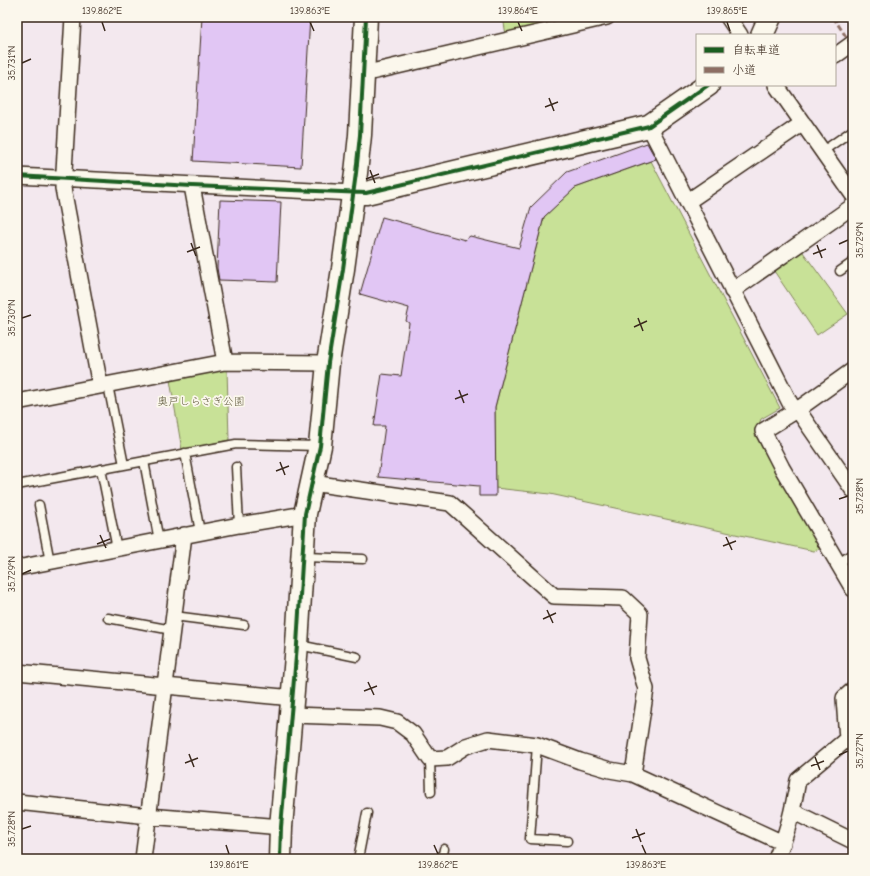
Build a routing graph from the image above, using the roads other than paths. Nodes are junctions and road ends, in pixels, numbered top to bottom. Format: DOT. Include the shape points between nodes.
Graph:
graph roads {
  1 [pos="73,17"];
  2 [pos="366,17"];
  3 [pos="607,17"];
  4 [pos="728,17"];
  5 [pos="770,17"];
  6 [pos="739,34"];
  7 [pos="762,34"];
  8 [pos="853,43"];
  9 [pos="836,55"];
  10 [pos="363,74"];
  11 [pos="707,86"];
  12 [pos="784,88"];
  13 [pos="803,123"];
  14 [pos="648,126"];
  15 [pos="853,130"];
  16 [pos="823,151"];
  17 [pos="17,176"];
  18 [pos="63,178"];
  19 [pos="192,186"];
  20 [pos="354,193"];
  21 [pos="853,195"];
  22 [pos="687,202"];
  23 [pos="853,206"];
  24 [pos="853,262"];
  25 [pos="840,271"];
  26 [pos="732,291"];
  27 [pos="225,362"];
  28 [pos="328,363"];
  29 [pos="853,370"];
  30 [pos="104,385"];
  31 [pos="17,402"];
  32 [pos="797,410"];
  33 [pos="320,446"];
  34 [pos="185,453"];
  35 [pos="144,461"];
  36 [pos="124,465"];
  37 [pos="236,467"];
  38 [pos="101,469"];
  39 [pos="312,483"];
  40 [pos="17,485"];
  41 [pos="853,490"];
  42 [pos="39,504"];
  43 [pos="305,514"];
  44 [pos="238,525"];
  45 [pos="200,532"];
  46 [pos="184,535"];
  47 [pos="158,541"];
  48 [pos="117,549"];
  49 [pos="853,553"];
  50 [pos="302,556"];
  51 [pos="363,559"];
  52 [pos="50,562"];
  53 [pos="838,564"];
  54 [pos="17,568"];
  55 [pos="853,589"];
  56 [pos="108,618"];
  57 [pos="173,623"];
  58 [pos="244,625"];
  59 [pos="297,645"];
  60 [pos="357,657"];
  61 [pos="17,672"];
  62 [pos="165,686"];
  63 [pos="853,691"];
  64 [pos="292,707"];
  65 [pos="537,745"];
  66 [pos="430,760"];
  67 [pos="633,774"];
  68 [pos="431,792"];
  69 [pos="17,802"];
  70 [pos="792,811"];
  71 [pos="367,813"];
  72 [pos="148,816"];
  73 [pos="281,827"];
  74 [pos="567,841"];
  75 [pos="853,841"];
  76 [pos="783,843"];
  77 [pos="444,849"];
  78 [pos="143,859"];
  79 [pos="280,859"];
  80 [pos="358,859"];
  81 [pos="442,859"];
  82 [pos="776,859"];
  1 -- 18 [label="street"];
  2 -- 10 [label="street"];
  3 -- 10 [label="street"];
  4 -- 6 [label="street"];
  5 -- 7 [label="street"];
  8 -- 9 [label="street"];
  10 -- 20 [label="street"];
  11 -- 14 [label="street"];
  12 -- 13 [label="street"];
  13 -- 16 [label="street"];
  13 -- 22 [label="street"];
  14 -- 20 [label="street" via="366,193"];
  14 -- 22 [label="street"];
  15 -- 16 [label="lane"];
  16 -- 21 [label="street"];
  17 -- 18 [label="street"];
  18 -- 19 [label="street"];
  18 -- 30 [label="street"];
  19 -- 20 [label="street"];
  19 -- 27 [label="street"];
  20 -- 28 [label="street"];
  22 -- 26 [label="street"];
  23 -- 26 [label="street"];
  24 -- 25 [label="lane"];
  26 -- 32 [label="street" via="790,403"];
  27 -- 28 [label="street"];
  27 -- 30 [label="street"];
  28 -- 33 [label="street"];
  29 -- 32 [label="street"];
  30 -- 31 [label="street"];
  30 -- 36 [label="lane"];
  32 -- 41 [label="street"];
  32 -- 53 [label="street" via="764,431 782,468"];
  33 -- 34 [label="lane" via="236,444"];
  33 -- 39 [label="street"];
  34 -- 35 [label="lane"];
  34 -- 45 [label="lane"];
  35 -- 36 [label="lane"];
  35 -- 47 [label="lane"];
  36 -- 38 [label="lane"];
  37 -- 44 [label="lane"];
  38 -- 40 [label="lane"];
  38 -- 48 [label="lane"];
  39 -- 43 [label="street"];
  39 -- 67 [label="street" via="450,503 554,596 623,598 640,614 637,658 646,689"];
  42 -- 52 [label="lane"];
  43 -- 44 [label="street"];
  43 -- 50 [label="street"];
  44 -- 45 [label="street"];
  45 -- 46 [label="street"];
  46 -- 47 [label="street"];
  46 -- 57 [label="street"];
  47 -- 48 [label="street"];
  48 -- 52 [label="street"];
  49 -- 53 [label="lane"];
  50 -- 51 [label="lane"];
  50 -- 59 [label="street"];
  52 -- 54 [label="street"];
  53 -- 55 [label="street"];
  56 -- 57 [label="lane"];
  57 -- 58 [label="lane"];
  57 -- 62 [label="street"];
  59 -- 60 [label="lane"];
  59 -- 64 [label="street"];
  61 -- 62 [label="street"];
  62 -- 64 [label="street"];
  62 -- 72 [label="street"];
  63 -- 70 [label="street" via="844,698 847,739 798,780"];
  64 -- 66 [label="street" via="397,722 413,734"];
  64 -- 73 [label="street"];
  65 -- 66 [label="street" via="488,739 466,746 447,758"];
  65 -- 67 [label="street" via="580,761"];
  65 -- 74 [label="lane" via="530,839"];
  66 -- 68 [label="lane"];
  67 -- 76 [label="street"];
  69 -- 72 [label="street"];
  70 -- 75 [label="street"];
  70 -- 76 [label="street"];
  71 -- 80 [label="lane"];
  72 -- 73 [label="street"];
  72 -- 78 [label="street"];
  73 -- 79 [label="street"];
  76 -- 82 [label="street"];
  77 -- 81 [label="lane"];
}
